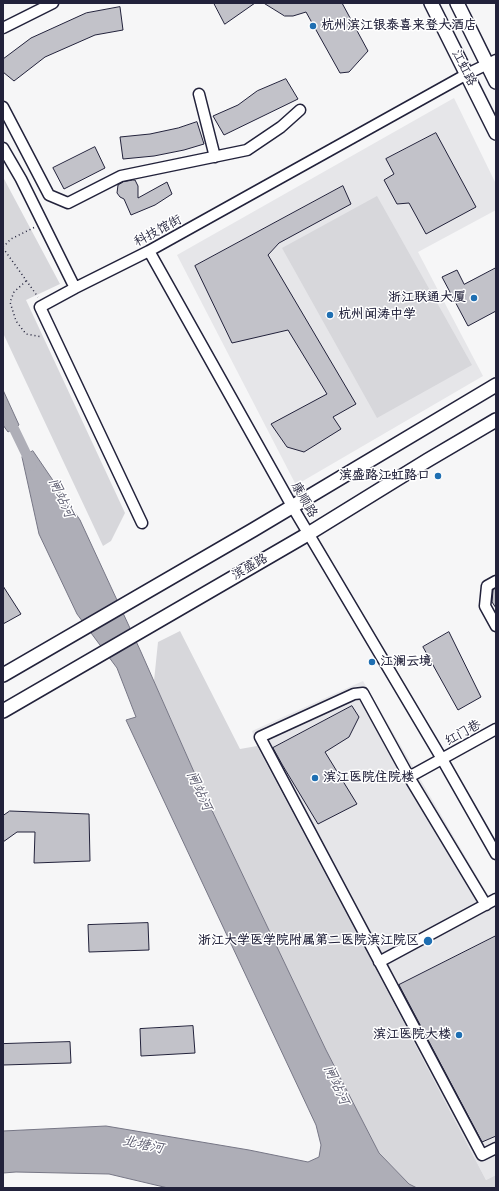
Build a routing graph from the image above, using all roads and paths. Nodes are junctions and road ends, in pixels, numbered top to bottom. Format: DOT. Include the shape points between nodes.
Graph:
graph roads {
  1 [pos="53,3"];
  2 [pos="431,3"];
  3 [pos="457,3"];
  4 [pos="3,28"];
  5 [pos="492,62"];
  6 [pos="467,74"];
  7 [pos="496,82"];
  8 [pos="199,94"];
  9 [pos="3,107"];
  10 [pos="300,110"];
  11 [pos="496,133"];
  12 [pos="3,148"];
  13 [pos="215,157"];
  14 [pos="43,224"];
  15 [pos="3,247"];
  16 [pos="149,251"];
  17 [pos="26,281"];
  18 [pos="75,288"];
  19 [pos="43,305"];
  20 [pos="54,337"];
  21 [pos="496,386"];
  22 [pos="496,420"];
  23 [pos="292,506"];
  24 [pos="142,523"];
  25 [pos="308,534"];
  26 [pos="496,581"];
  27 [pos="496,626"];
  28 [pos="3,675"];
  29 [pos="3,711"];
  30 [pos="496,729"];
  31 [pos="442,759"];
  32 [pos="409,777"];
  33 [pos="496,854"];
  34 [pos="496,899"];
  35 [pos="486,905"];
  36 [pos="379,962"];
  37 [pos="496,1148"];
  1 -- 4 [label="street"];
  2 -- 6 [label="main road, 江虹路"];
  3 -- 5 [label="main road, 江虹路"];
  5 -- 6 [label="street, 科技馆街"];
  5 -- 7 [label="main road, 江虹路"];
  6 -- 11 [label="main road, 江虹路"];
  6 -- 16 [label="street, 科技馆街"];
  8 -- 13 [label="street"];
  9 -- 13 [label="street" via="49,196 68,203 121,176"];
  10 -- 13 [label="street" via="281,127 247,150"];
  12 -- 14 [label="street"];
  14 -- 15 [label="path" via="11,239"];
  14 -- 18 [label="street"];
  15 -- 17 [label="path"];
  16 -- 18 [label="street, 科技馆街"];
  16 -- 23 [label="street, 康顺路"];
  17 -- 19 [label="path"];
  17 -- 20 [label="path" via="14,292 10,302 16,321 26,334"];
  18 -- 19 [label="street, 科技馆街"];
  19 -- 20 [label="street" via="40,307"];
  20 -- 24 [label="street"];
  21 -- 23 [label="main road"];
  22 -- 25 [label="main road, 滨盛路"];
  23 -- 25 [label="street, 康顺路"];
  23 -- 28 [label="main road"];
  25 -- 29 [label="main road, 滨盛路"];
  25 -- 31 [label="street, 康顺路"];
  26 -- 27 [label="street" via="487,586 485,606"];
  30 -- 31 [label="street, 红门巷"];
  31 -- 32 [label="street, 红门巷"];
  31 -- 33 [label="street, 康顺路"];
  32 -- 35 [label="street"];
  32 -- 36 [label="street" via="363,693 354,694 260,737"];
  34 -- 35 [label="street"];
  35 -- 36 [label="street"];
  36 -- 37 [label="street" via="482,1155"];
}
